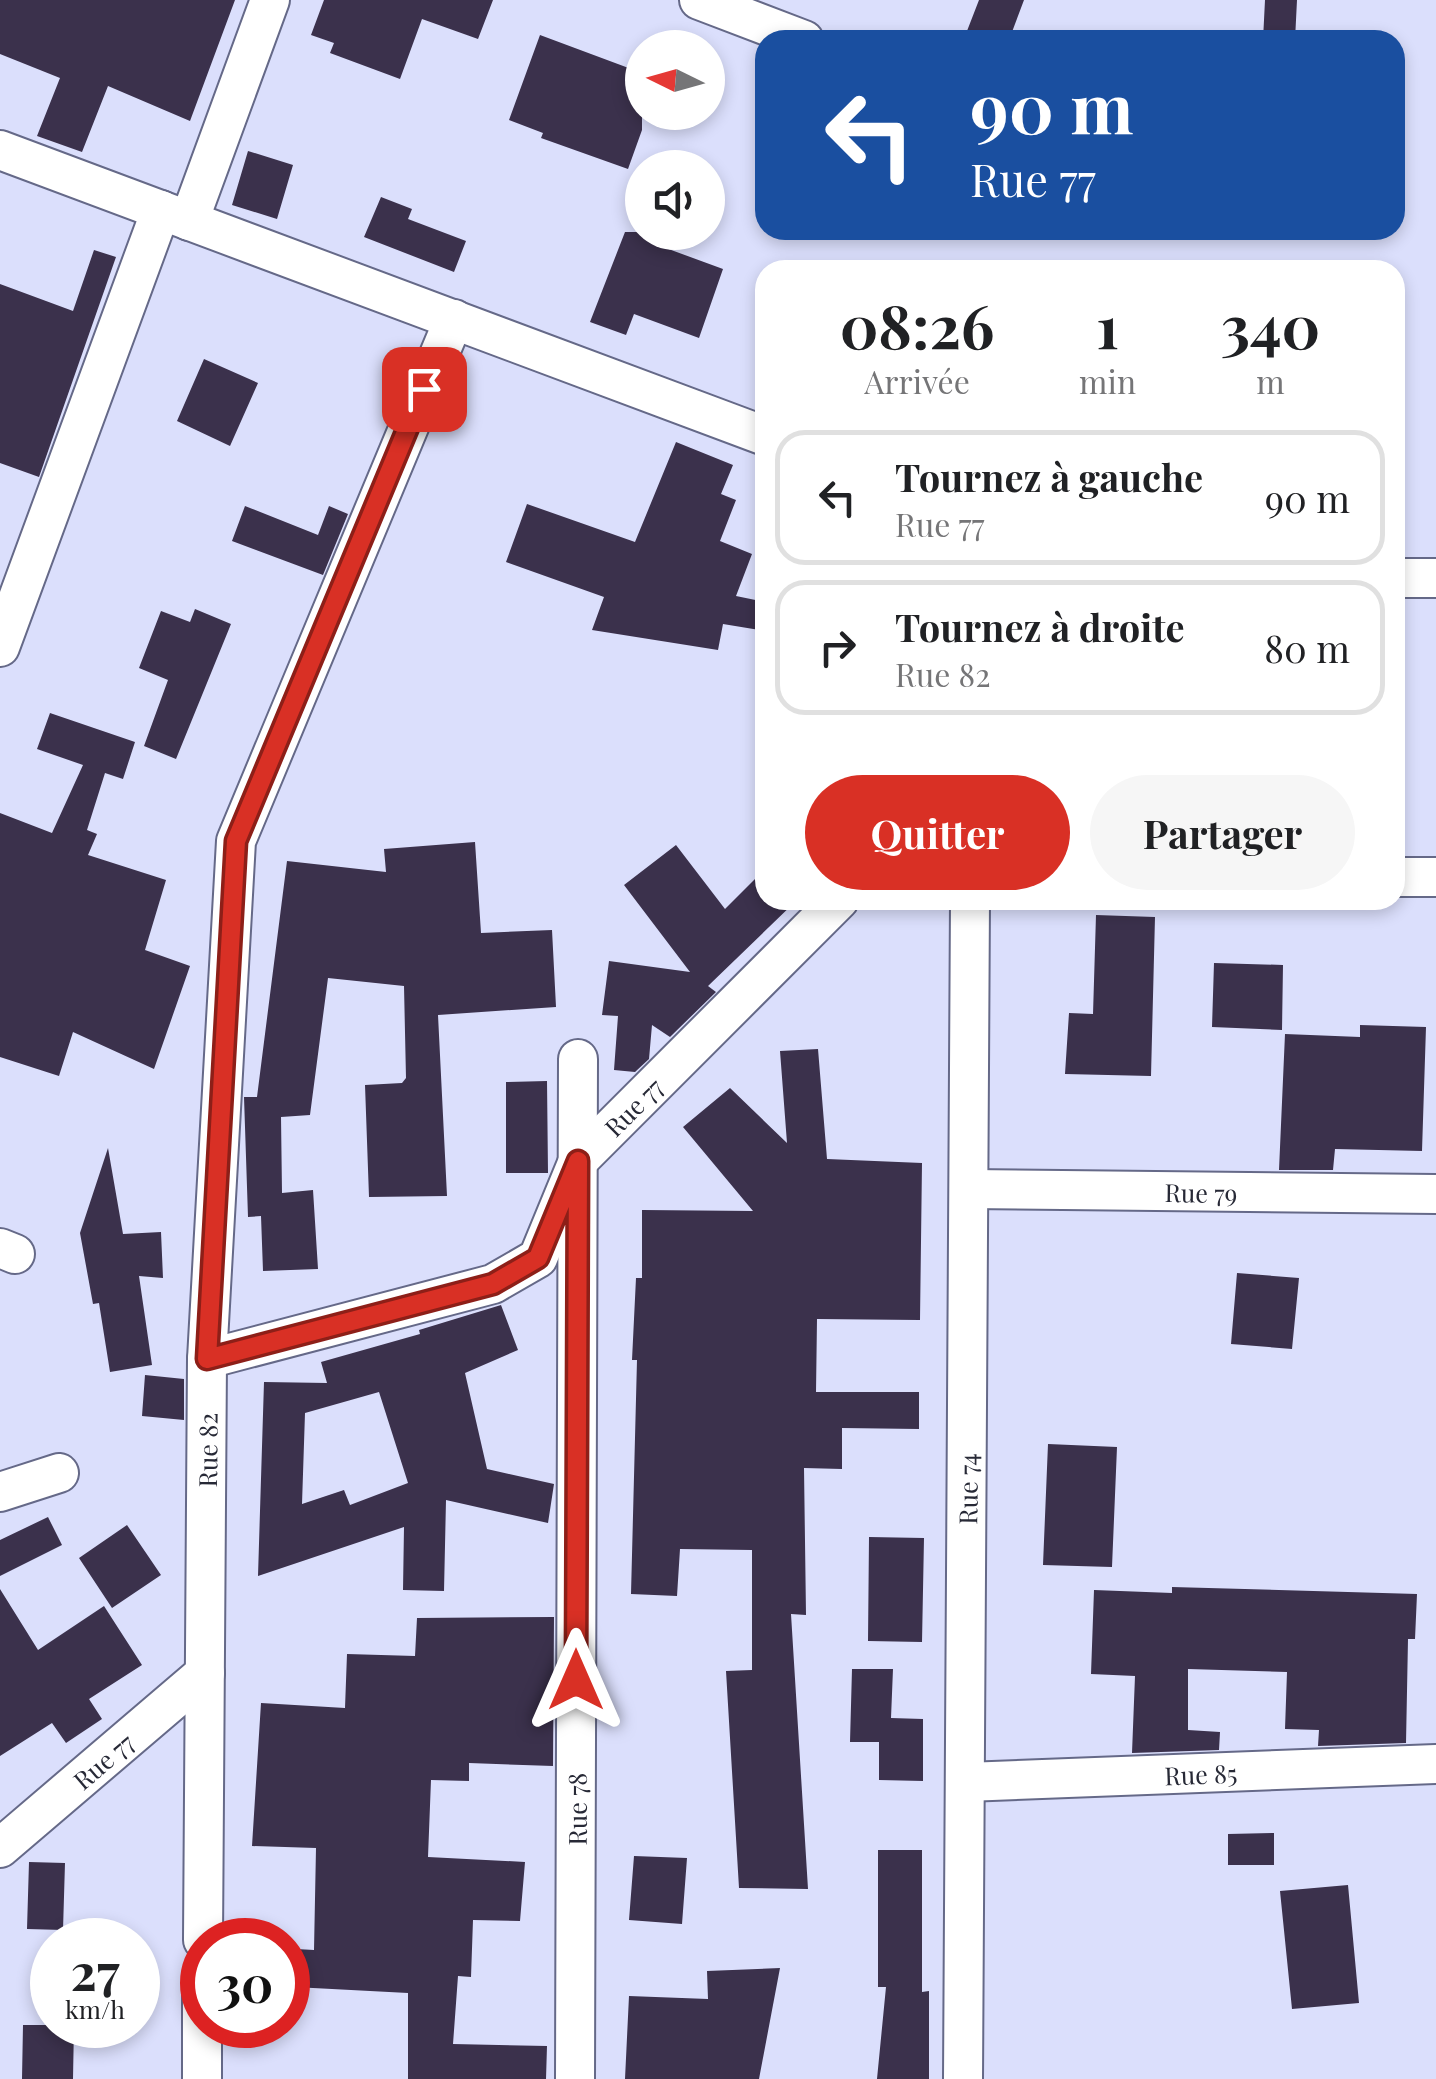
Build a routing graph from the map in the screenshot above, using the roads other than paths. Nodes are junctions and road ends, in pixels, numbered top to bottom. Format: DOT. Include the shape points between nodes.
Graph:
graph roads {
  1 [pos="270,0"];
  2 [pos="699,0"];
  3 [pos="778,30"];
  4 [pos="0,150"];
  5 [pos="175,215"];
  6 [pos="454,319"];
  7 [pos="755,432"];
  8 [pos="1405,578"];
  9 [pos="1436,578"];
  10 [pos="0,647"];
  11 [pos="1405,877"];
  12 [pos="1436,877"];
  13 [pos="829,910"];
  14 [pos="970,910"];
  15 [pos="578,1059"];
  16 [pos="578,1161"];
  17 [pos="968,1189"];
  18 [pos="1436,1194"];
  19 [pos="207,1359"];
  20 [pos="59,1472"];
  21 [pos="0,1492"];
  22 [pos="205,1673"];
  23 [pos="1436,1764"];
  24 [pos="966,1782"];
  25 [pos="0,1848"];
  26 [pos="203,1918"];
  27 [pos="202,2048"];
  28 [pos="202,2079"];
  29 [pos="574,2079"];
  30 [pos="962,2079"];
  1 -- 5 [label="street"];
  2 -- 3 [label="street"];
  4 -- 5 [label="street"];
  5 -- 6 [label="street"];
  5 -- 10 [label="street"];
  6 -- 7 [label="street"];
  6 -- 19 [label="street, Rue 82" via="236,841"];
  8 -- 9 [label="street"];
  11 -- 12 [label="street"];
  13 -- 16 [label="street, Rue 77"];
  14 -- 17 [label="street, Rue 74"];
  15 -- 16 [label="street, Rue 78"];
  16 -- 19 [label="street, Rue 77" via="538,1258 493,1284"];
  16 -- 29 [label="street, Rue 78"];
  17 -- 18 [label="street, Rue 79"];
  17 -- 24 [label="street, Rue 74"];
  19 -- 22 [label="street, Rue 82"];
  20 -- 21 [label="street"];
  22 -- 25 [label="street, Rue 77"];
  22 -- 26 [label="street, Rue 82"];
  23 -- 24 [label="street, Rue 85"];
  24 -- 30 [label="street, Rue 74"];
  27 -- 28 [label="street"];
}
